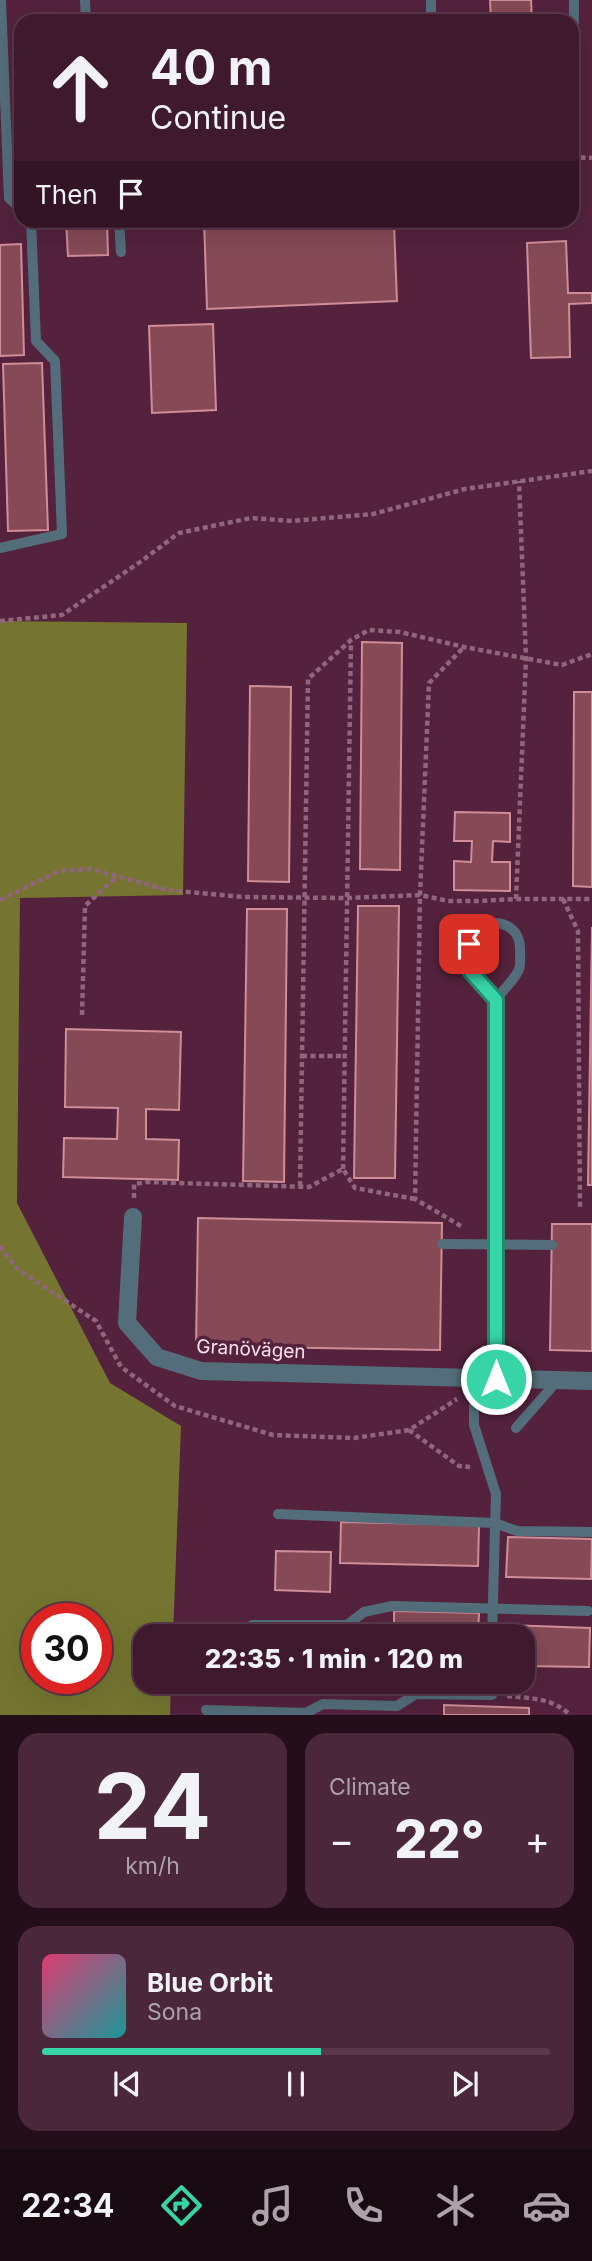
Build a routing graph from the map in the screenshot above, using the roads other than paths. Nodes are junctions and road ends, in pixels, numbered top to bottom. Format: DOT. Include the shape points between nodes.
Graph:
graph roads {
  1 [pos="1,0"];
  2 [pos="2,84"];
  3 [pos="14,203"];
  4 [pos="31,228"];
  5 [pos="120,228"];
  6 [pos="121,252"];
  7 [pos="0,548"];
  8 [pos="496,1000"];
  9 [pos="132,1217"];
  10 [pos="496,1236"];
  11 [pos="442,1244"];
  12 [pos="551,1245"];
  13 [pos="474,1378"];
  14 [pos="496,1379"];
  15 [pos="558,1380"];
  16 [pos="592,1381"];
  17 [pos="516,1428"];
  18 [pos="278,1514"];
  19 [pos="495,1523"];
  20 [pos="592,1532"];
  21 [pos="492,1607"];
  22 [pos="588,1611"];
  23 [pos="348,1624"];
  24 [pos="492,1624"];
  25 [pos="416,1694"];
  26 [pos="416,1694"];
  27 [pos="492,1694"];
  28 [pos="206,1710"];
  1 -- 2 [label="lane"];
  2 -- 3 [label="lane" via="9,198"];
  4 -- 7 [label="lane" via="37,341 55,361 62,534"];
  5 -- 6 [label="lane"];
  8 -- 8 [label="lane" via="471,972 469,944 475,928 483,924 515,930 521,942 519,970"];
  8 -- 10 [label="lane"];
  9 -- 13 [label="street, Granövägen" via="127,1323 157,1357 201,1371"];
  10 -- 11 [label="lane"];
  10 -- 12 [label="lane"];
  10 -- 14 [label="street"];
  13 -- 14 [label="street, Granövägen"];
  13 -- 19 [label="lane" via="474,1425 496,1494"];
  14 -- 15 [label="street, Granövägen"];
  15 -- 16 [label="street, Granövägen"];
  15 -- 17 [label="lane"];
  18 -- 19 [label="lane"];
  19 -- 20 [label="lane" via="517,1531"];
  19 -- 21 [label="lane"];
  21 -- 22 [label="lane"];
  21 -- 23 [label="lane" via="392,1606 364,1612"];
  21 -- 24 [label="lane"];
  25 -- 27 [label="lane"];
  26 -- 28 [label="lane" via="397,1706 323,1704 306,1713"];
}
